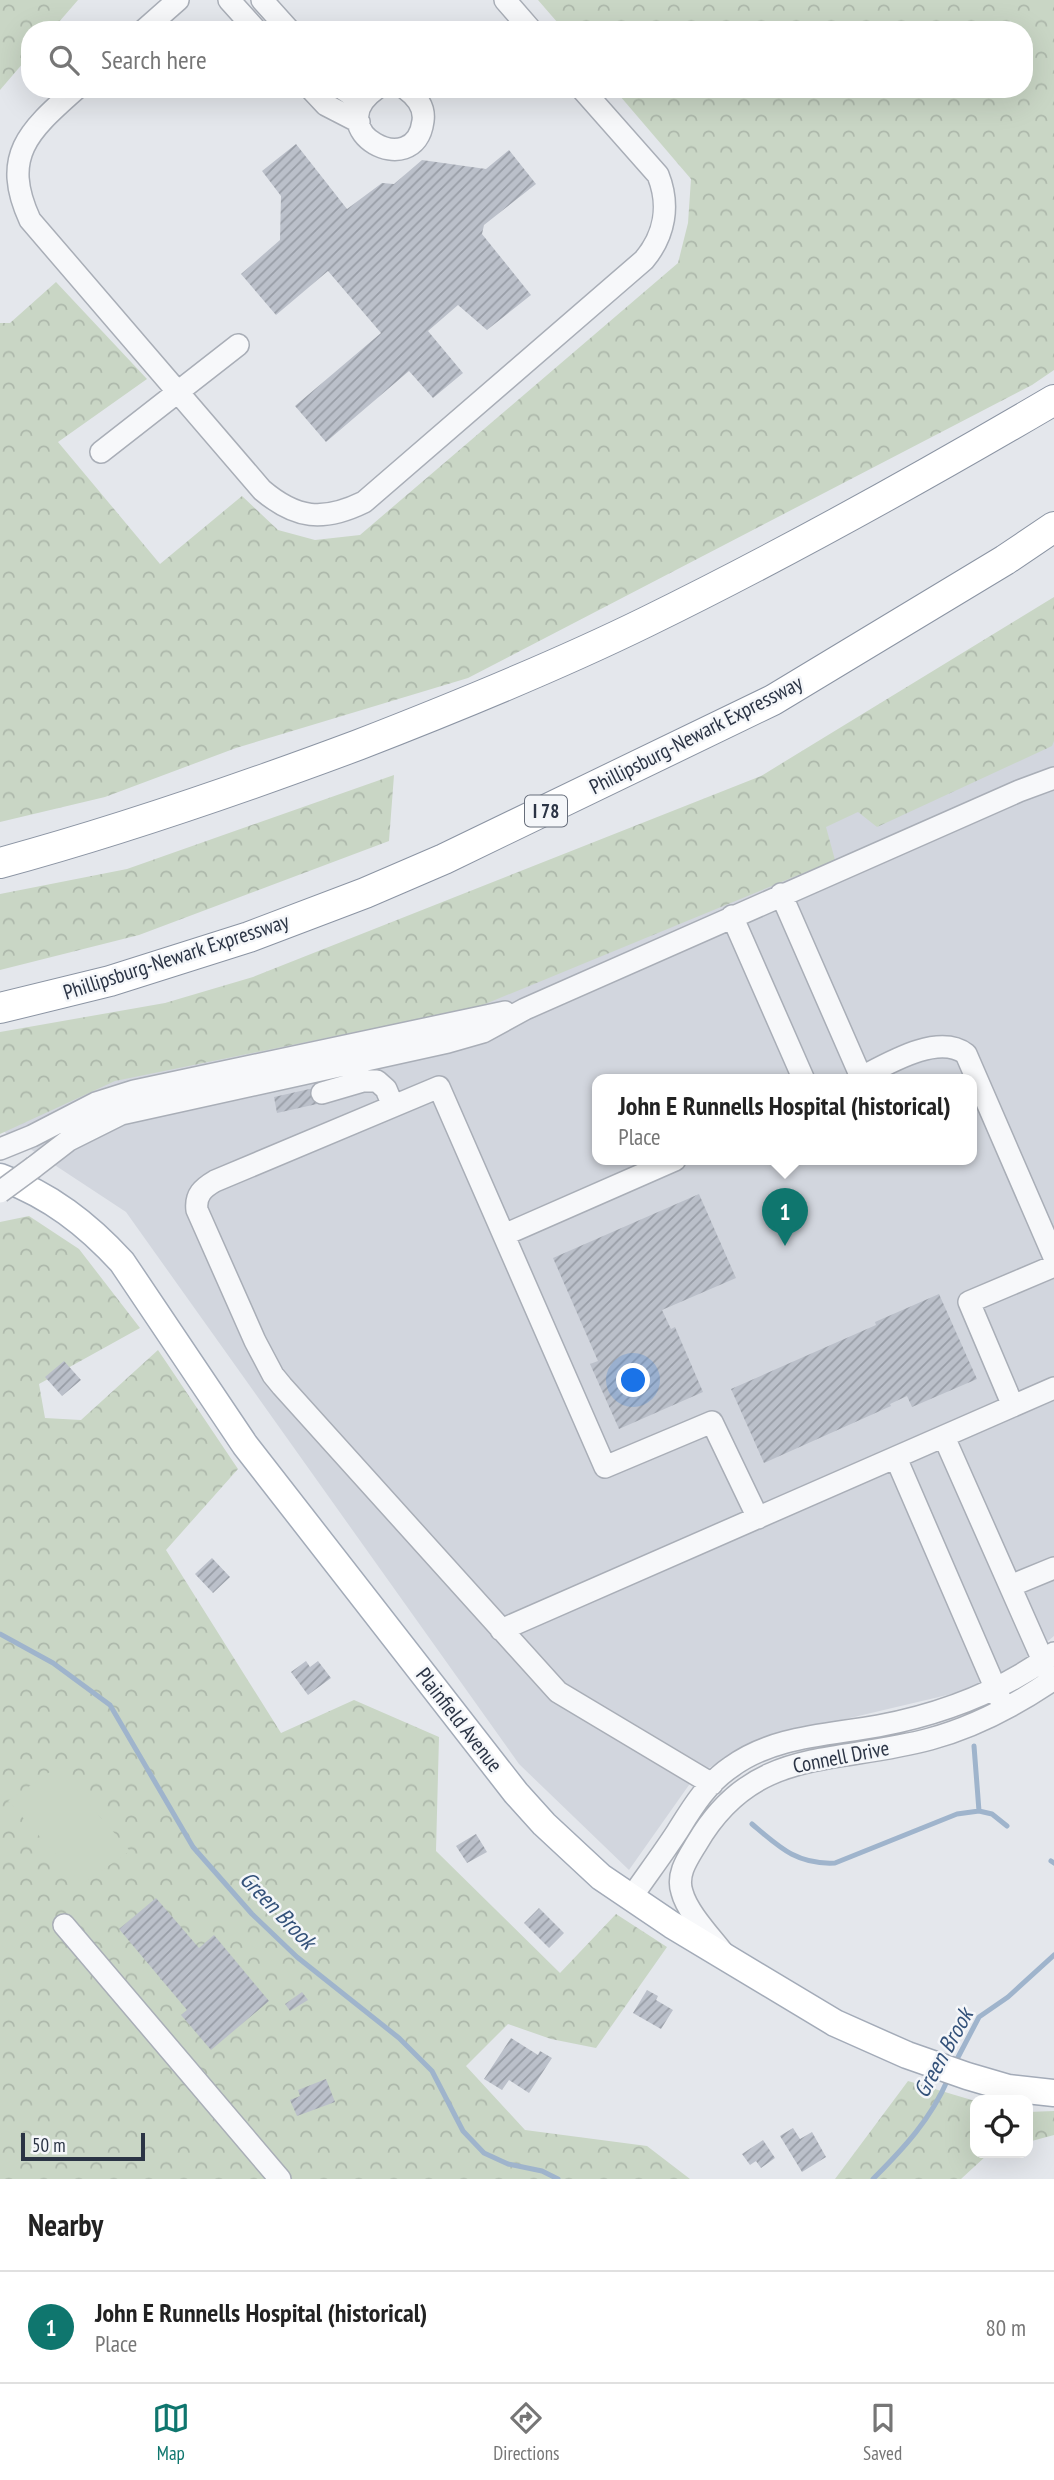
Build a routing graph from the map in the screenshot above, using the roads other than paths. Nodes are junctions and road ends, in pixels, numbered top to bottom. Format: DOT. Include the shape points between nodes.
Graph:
graph roads {
  1 [pos="178,0"];
  2 [pos="229,0"];
  3 [pos="262,0"];
  4 [pos="505,0"];
  5 [pos="154,21"];
  6 [pos="248,21"];
  7 [pos="281,21"];
  8 [pos="523,21"];
  9 [pos="66,98"];
  10 [pos="319,98"];
  11 [pos="416,98"];
  12 [pos="590,98"];
  13 [pos="366,105"];
  14 [pos="238,345"];
  15 [pos="178,392"];
  16 [pos="1054,400"];
  17 [pos="101,452"];
  18 [pos="1054,527"];
  19 [pos="1054,778"];
  20 [pos="0,863"];
  21 [pos="781,894"];
  22 [pos="732,916"];
  23 [pos="0,1008"];
  24 [pos="525,1009"];
  25 [pos="801,1074"];
  26 [pos="856,1074"];
  27 [pos="870,1074"];
  28 [pos="975,1074"];
  29 [pos="977,1079"];
  30 [pos="322,1093"];
  31 [pos="393,1106"];
  32 [pos="0,1149"];
  33 [pos="664,1165"];
  34 [pos="0,1177"];
  35 [pos="0,1192"];
  36 [pos="504,1235"];
  37 [pos="1054,1257"];
  38 [pos="1054,1266"];
  39 [pos="1054,1388"];
  40 [pos="1013,1406"];
  41 [pos="944,1437"];
  42 [pos="895,1458"];
  43 [pos="758,1518"];
  44 [pos="1054,1568"];
  45 [pos="1010,1586"];
  46 [pos="501,1630"];
  47 [pos="1051,1668"];
  48 [pos="1000,1700"];
  49 [pos="712,1784"];
  50 [pos="631,1898"];
  51 [pos="64,1925"];
  52 [pos="728,1960"];
  53 [pos="1054,2093"];
  54 [pos="280,2179"];
  1 -- 5 [label="street"];
  2 -- 6 [label="street"];
  3 -- 7 [label="street"];
  4 -- 8 [label="street"];
  9 -- 15 [label="street" via="30,130 19,147 14,169 18,197 30,220"];
  10 -- 13 [label="street" via="326,105"];
  11 -- 13 [label="street" via="424,116 422,127 417,137 399,149 388,150 368,141"];
  12 -- 15 [label="street" via="658,175 665,209 654,248 364,502 324,516 280,505"];
  14 -- 15 [label="street"];
  15 -- 17 [label="street"];
  16 -- 20 [label="highway" via="748,570 493,692 246,787"];
  18 -- 23 [label="highway, Phillipsburg-Newark Expressway / I 78" via="773,700 444,859 249,937 110,981"];
  19 -- 21 [label="street"];
  21 -- 22 [label="street"];
  21 -- 26 [label="street"];
  22 -- 24 [label="street"];
  22 -- 25 [label="street"];
  24 -- 32 [label="street" via="134,1091 96,1103"];
  24 -- 35 [label="street, bridge" via="464,1038 121,1114 69,1139"];
  27 -- 28 [label="street" via="934,1046 953,1046 966,1054"];
  29 -- 37 [label="street"];
  30 -- 31 [label="street" via="377,1081"];
  31 -- 36 [label="street" via="439,1087"];
  31 -- 46 [label="street" via="215,1181 199,1194 197,1210 273,1375"];
  33 -- 36 [label="street"];
  34 -- 50 [label="main road, Plainfield Avenue" via="64,1208 122,1262 245,1445 516,1793 562,1842"];
  36 -- 43 [label="street" via="605,1467 712,1422"];
  38 -- 40 [label="street" via="969,1302"];
  39 -- 40 [label="street"];
  40 -- 41 [label="street"];
  41 -- 42 [label="street"];
  41 -- 45 [label="street"];
  42 -- 43 [label="street"];
  42 -- 48 [label="street"];
  43 -- 46 [label="street"];
  44 -- 45 [label="street"];
  45 -- 47 [label="street"];
  46 -- 49 [label="street" via="558,1692"];
  47 -- 48 [label="street, Connell Drive"];
  48 -- 49 [label="street, Connell Drive" via="783,1743 730,1767"];
  48 -- 52 [label="street, Connell Drive" via="962,1728 929,1739 792,1765 764,1776 723,1807 699,1839 680,1879 690,1907"];
  49 -- 50 [label="street, Connell Drive" via="692,1806"];
  50 -- 52 [label="main road, Plainfield Avenue"];
  51 -- 54 [label="street"];
  52 -- 53 [label="main road, Plainfield Avenue" via="835,2023 930,2063 1008,2088"];
}
